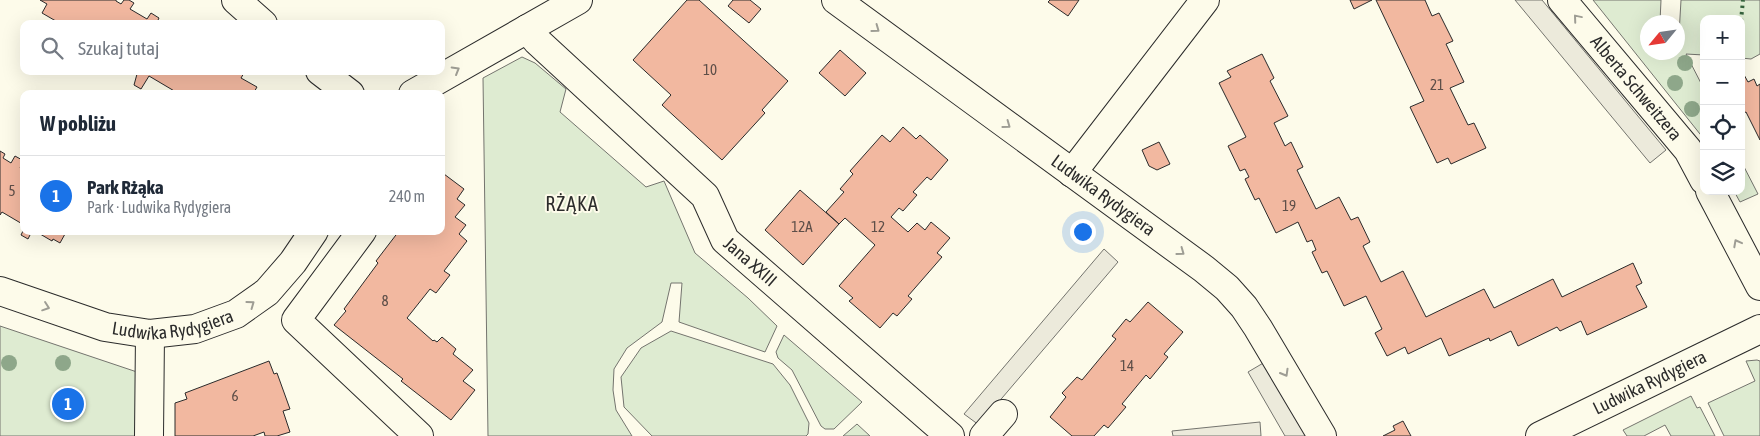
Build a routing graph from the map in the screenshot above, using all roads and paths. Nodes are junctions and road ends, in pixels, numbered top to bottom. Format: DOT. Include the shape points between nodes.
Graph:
graph roads {
  1 [pos="236,0"];
  2 [pos="578,0"];
  3 [pos="836,0"];
  4 [pos="1205,0"];
  5 [pos="1562,0"];
  6 [pos="258,20"];
  7 [pos="527,29"];
  8 [pos="325,75"];
  9 [pos="345,90"];
  10 [pos="420,90"];
  11 [pos="1700,172"];
  12 [pos="1072,173"];
  13 [pos="1712,195"];
  14 [pos="311,235"];
  15 [pos="359,235"];
  16 [pos="1760,286"];
  17 [pos="0,291"];
  18 [pos="1760,329"];
  19 [pos="150,334"];
  20 [pos="1002,414"];
  21 [pos="149,436"];
  22 [pos="419,436"];
  23 [pos="950,436"];
  24 [pos="984,436"];
  25 [pos="1322,436"];
  26 [pos="1540,436"];
  1 -- 6 [label="street"];
  2 -- 7 [label="street"];
  3 -- 12 [label="street, Ludwika Rydygiera, one-way"];
  4 -- 12 [label="street"];
  11 -- 5 [label="street, Alberta Schweitzera, one-way" via="1688,150"];
  10 -- 7 [label="street, one-way"];
  7 -- 23 [label="street, Jana XXIII" via="704,196 725,240"];
  8 -- 9 [label="street"];
  12 -- 25 [label="street, Ludwika Rydygiera, one-way" via="1227,288 1244,306"];
  16 -- 13 [label="street, one-way"];
  19 -- 14 [label="street, Ludwika Rydygiera, one-way" via="194,329 236,314 268,292"];
  15 -- 22 [label="street" via="296,320"];
  17 -- 19 [label="street, Ludwika Rydygiera, one-way" via="105,327"];
  18 -- 26 [label="street, Ludwika Rydygiera"];
  19 -- 21 [label="street"];
  20 -- 24 [label="street"];
}
